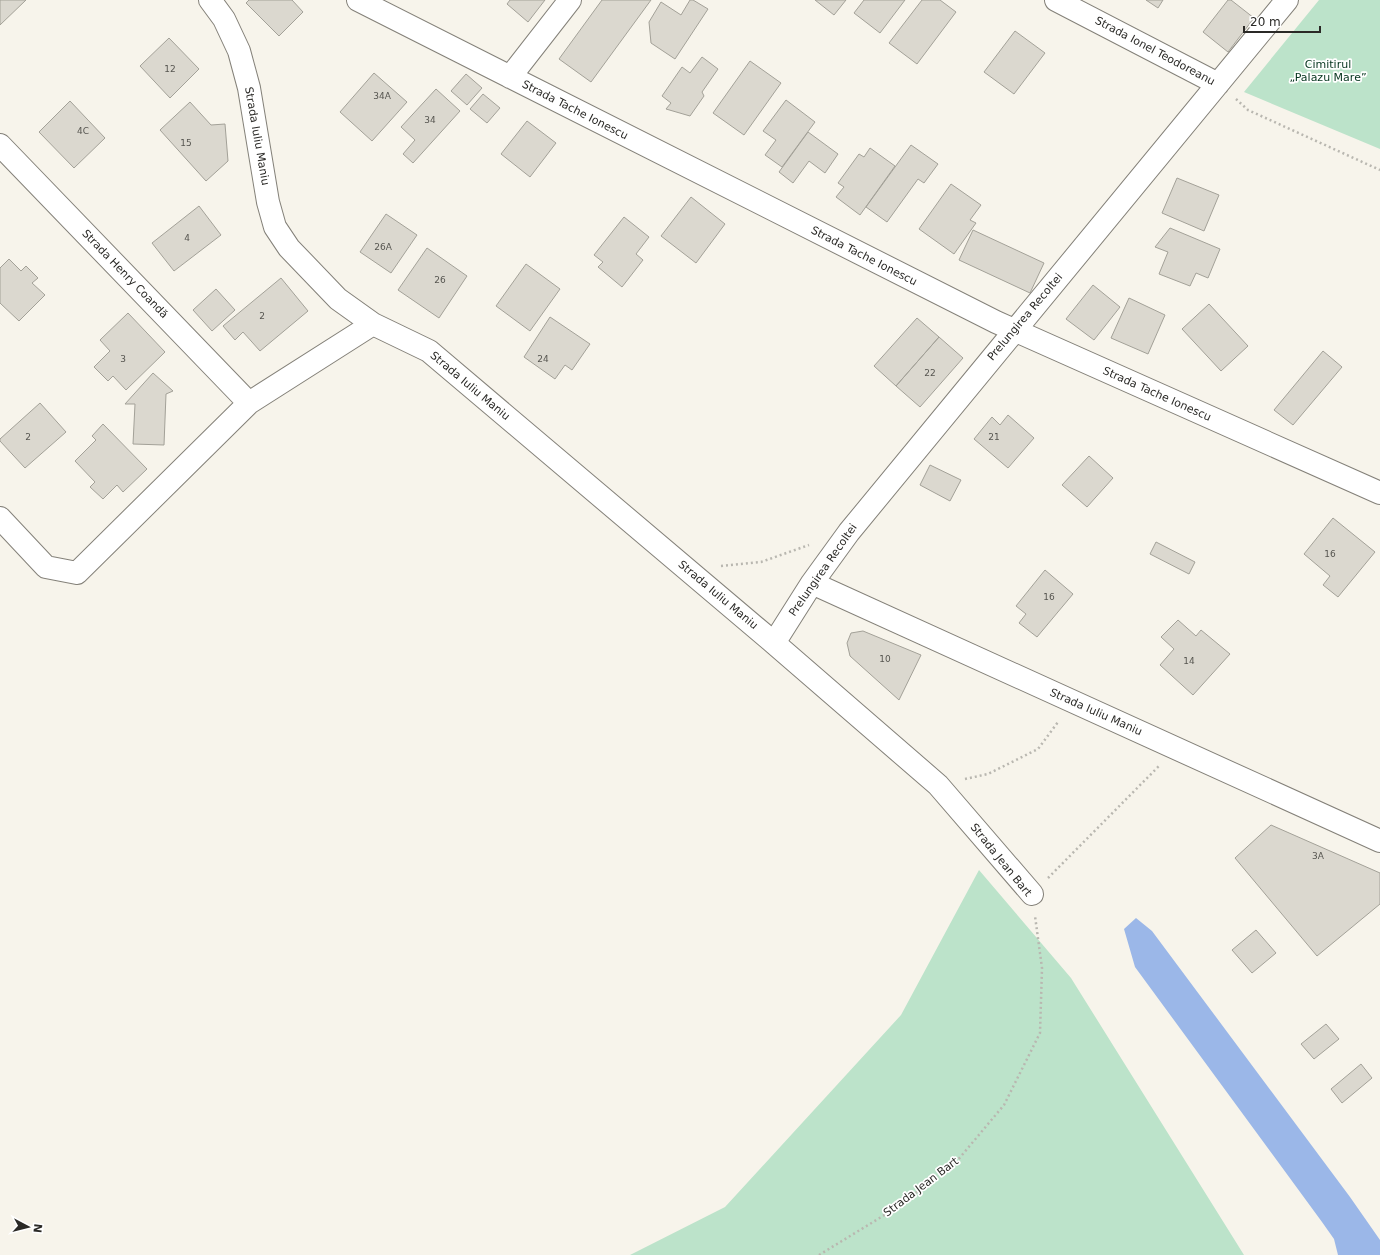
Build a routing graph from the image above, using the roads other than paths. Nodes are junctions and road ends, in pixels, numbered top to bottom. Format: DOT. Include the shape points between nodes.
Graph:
graph roads {
  1 [pos="210,0"];
  2 [pos="358,0"];
  3 [pos="570,0"];
  4 [pos="1056,0"];
  5 [pos="1287,0"];
  6 [pos="510,77"];
  7 [pos="1218,84"];
  8 [pos="0,145"];
  9 [pos="373,324"];
  10 [pos="1015,330"];
  11 [pos="249,403"];
  12 [pos="1380,493"];
  13 [pos="0,518"];
  14 [pos="812,583"];
  15 [pos="774,643"];
  16 [pos="1380,841"];
  17 [pos="1032,894"];
  1 -- 9 [label="street, Strada Iuliu Maniu" via="224,19 239,51 249,88 274,227 289,248 338,299"];
  2 -- 6 [label="street, Strada Tache Ionescu"];
  3 -- 6 [label="street"];
  4 -- 7 [label="street, Strada Ionel Teodoreanu"];
  5 -- 7 [label="street, Prelungirea Recoltei"];
  6 -- 10 [label="street, Strada Tache Ionescu"];
  7 -- 10 [label="street, Prelungirea Recoltei"];
  8 -- 11 [label="street, Strada Henry Coandă"];
  9 -- 11 [label="street"];
  9 -- 15 [label="street, Strada Iuliu Maniu" via="429,351"];
  10 -- 12 [label="street, Strada Tache Ionescu"];
  10 -- 14 [label="street, Prelungirea Recoltei" via="849,532"];
  11 -- 13 [label="street" via="77,573 46,567"];
  14 -- 15 [label="street, Prelungirea Recoltei"];
  14 -- 16 [label="street, Strada Iuliu Maniu"];
  15 -- 17 [label="street, Strada Jean Bart" via="938,785"];
}
